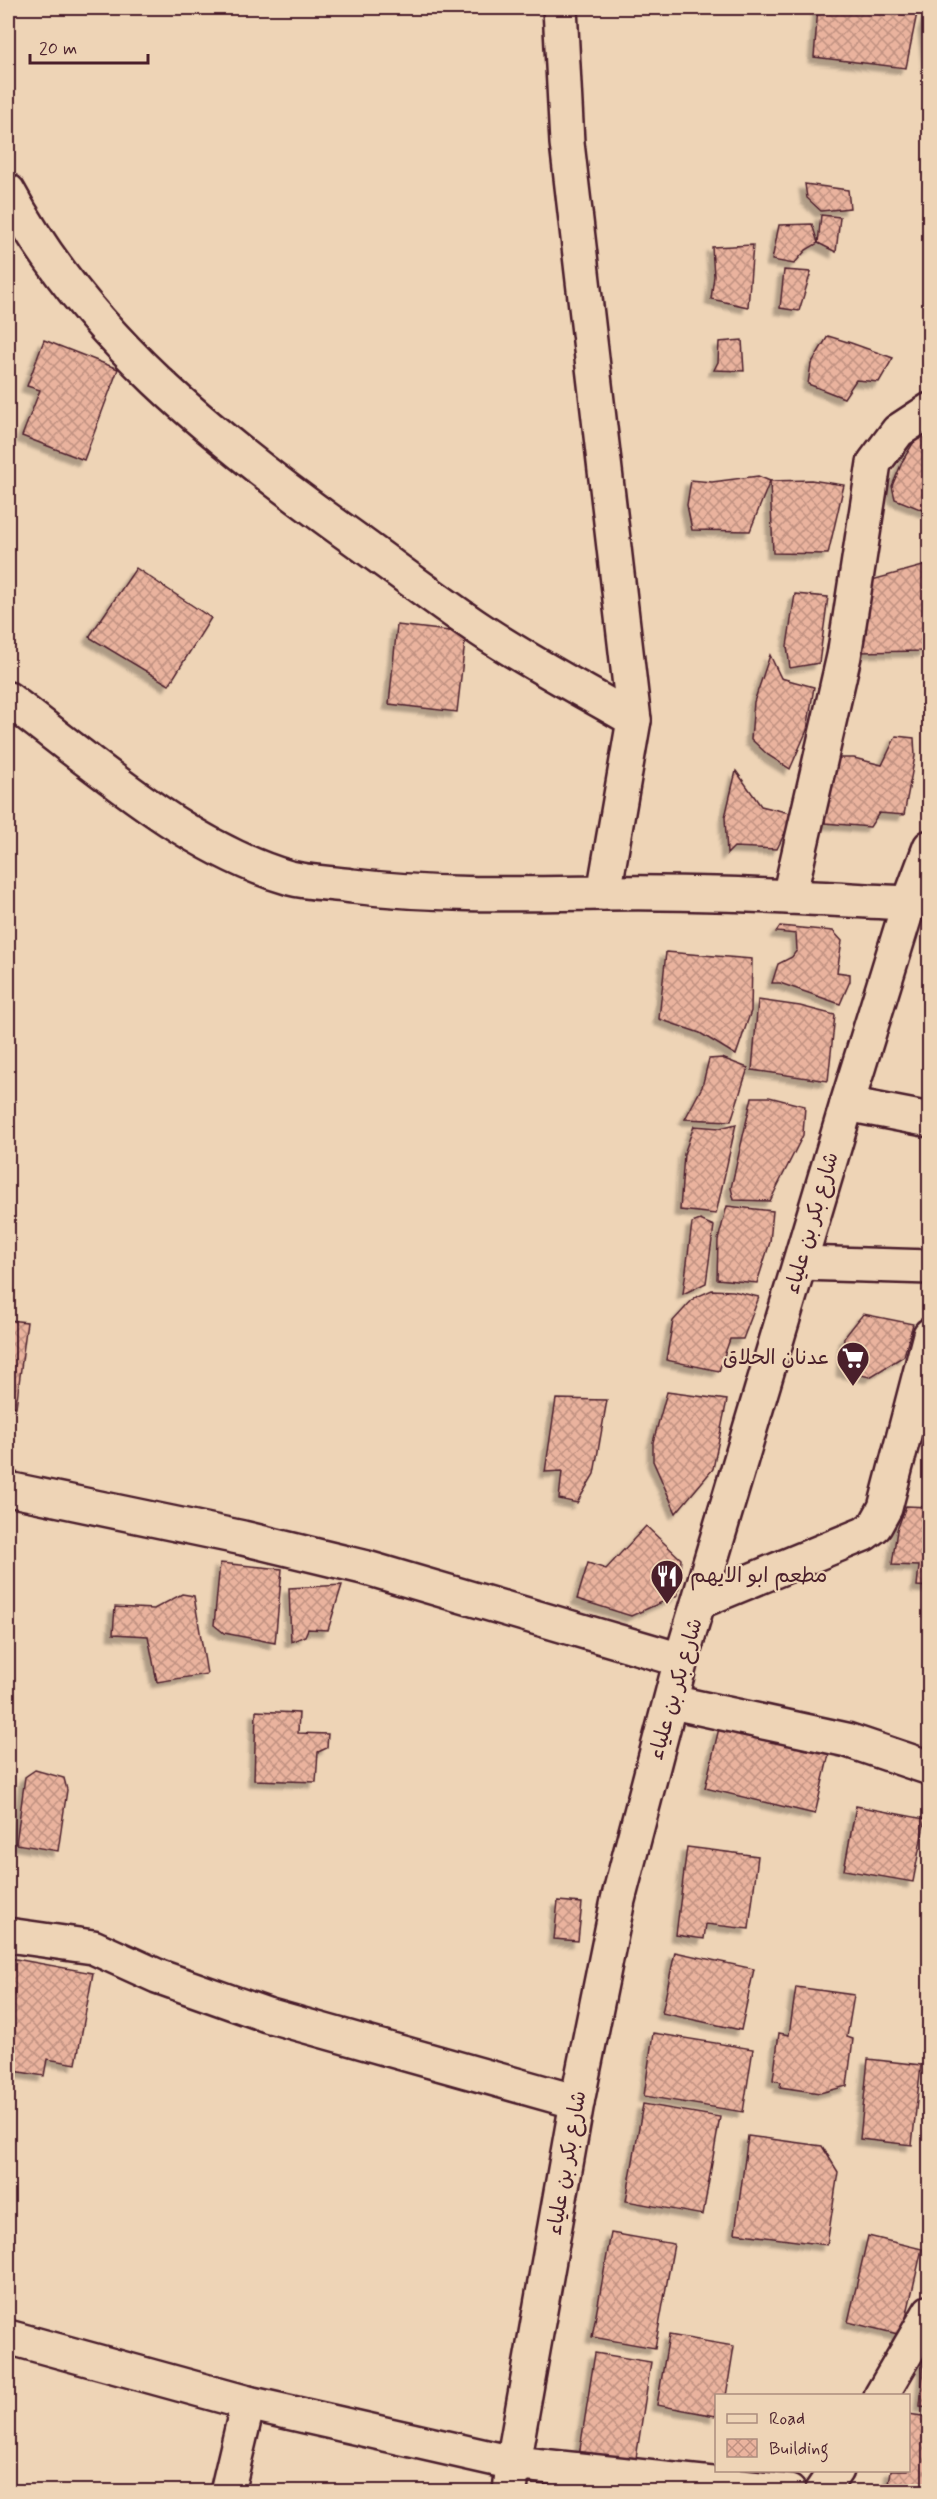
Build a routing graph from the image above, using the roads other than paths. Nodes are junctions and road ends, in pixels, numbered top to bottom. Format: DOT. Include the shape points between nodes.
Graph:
graph roads {
  1 [pos="560,8"];
  2 [pos="8,191"];
  3 [pos="930,410"];
  4 [pos="8,699"];
  5 [pos="634,720"];
  6 [pos="930,847"];
  7 [pos="604,893"];
  8 [pos="789,897"];
  9 [pos="909,903"];
  10 [pos="847,1104"];
  11 [pos="930,1120"];
  12 [pos="801,1263"];
  13 [pos="930,1267"];
  14 [pos="930,1335"];
  15 [pos="8,1489"];
  16 [pos="701,1600"];
  17 [pos="681,1660"];
  18 [pos="672,1702"];
  19 [pos="930,1768"];
  20 [pos="8,1935"];
  21 [pos="577,2102"];
  22 [pos="930,2312"];
  23 [pos="8,2337"];
  24 [pos="882,2394"];
  25 [pos="248,2403"];
  26 [pos="835,2472"];
  27 [pos="511,2477"];
  28 [pos="227,2492"];
  29 [pos="789,2492"];
  30 [pos="821,2492"];
  1 -- 5 [label="street" via="567,143"];
  2 -- 5 [label="street" via="55,270 96,317 154,380 251,465 483,631"];
  3 -- 8 [label="street" via="898,431 874,463 844,656"];
  4 -- 7 [label="street" via="170,820 237,857 291,878 484,896"];
  5 -- 7 [label="street"];
  6 -- 9 [label="street, شارع بكر بن علياء"];
  7 -- 8 [label="street"];
  8 -- 9 [label="street"];
  9 -- 10 [label="street, شارع بكر بن علياء"];
  10 -- 11 [label="street"];
  10 -- 12 [label="street, شارع بكر بن علياء"];
  12 -- 13 [label="street"];
  12 -- 16 [label="street, شارع بكر بن علياء"];
  14 -- 16 [label="street" via="885,1508 875,1526 864,1534"];
  15 -- 17 [label="street" via="368,1568"];
  16 -- 17 [label="street, شارع بكر بن علياء"];
  17 -- 18 [label="street, شارع بكر بن علياء"];
  18 -- 19 [label="street" via="847,1740"];
  18 -- 21 [label="street, شارع بكر بن علياء" via="618,1900"];
  20 -- 21 [label="street" via="93,1947 157,1976 267,2015"];
  21 -- 27 [label="street, شارع بكر بن علياء"];
  22 -- 24 [label="street"];
  23 -- 25 [label="street"];
  25 -- 27 [label="street"];
  25 -- 28 [label="street"];
  26 -- 30 [label="street"];
  27 -- 29 [label="street"];
}
